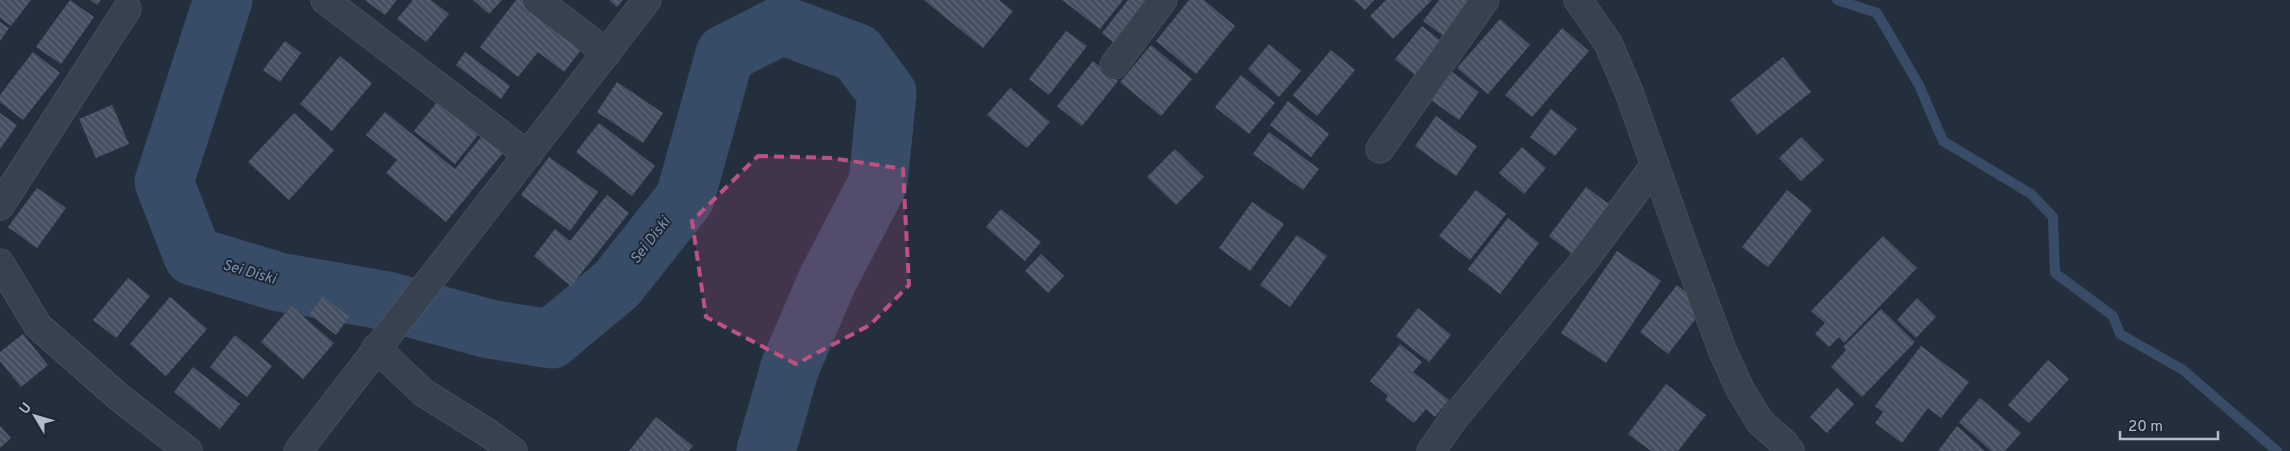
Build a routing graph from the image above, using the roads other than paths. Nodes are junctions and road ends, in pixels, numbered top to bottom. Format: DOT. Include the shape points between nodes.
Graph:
graph roads {
  1 [pos="325,0"];
  2 [pos="538,0"];
  3 [pos="647,0"];
  4 [pos="1163,0"];
  5 [pos="1485,0"];
  6 [pos="1578,0"];
  7 [pos="127,9"];
  8 [pos="607,53"];
  9 [pos="1114,65"];
  10 [pos="1380,149"];
  11 [pos="528,155"];
  12 [pos="1655,165"];
  13 [pos="0,206"];
  14 [pos="0,264"];
  15 [pos="8,296"];
  16 [pos="376,348"];
  17 [pos="1784,449"];
  18 [pos="188,451"];
  19 [pos="298,451"];
  20 [pos="513,451"];
  21 [pos="1431,451"];
  1 -- 11 [label="street"];
  2 -- 8 [label="street"];
  3 -- 8 [label="street"];
  4 -- 9 [label="street"];
  5 -- 10 [label="street"];
  6 -- 12 [label="street" via="1608,43"];
  7 -- 13 [label="street"];
  8 -- 11 [label="street"];
  11 -- 16 [label="street"];
  12 -- 17 [label="street" via="1723,352 1760,422"];
  12 -- 21 [label="street" via="1583,262 1455,417"];
  14 -- 15 [label="street"];
  15 -- 18 [label="street" via="120,398"];
  16 -- 19 [label="street"];
  16 -- 20 [label="street" via="424,393"];
}
